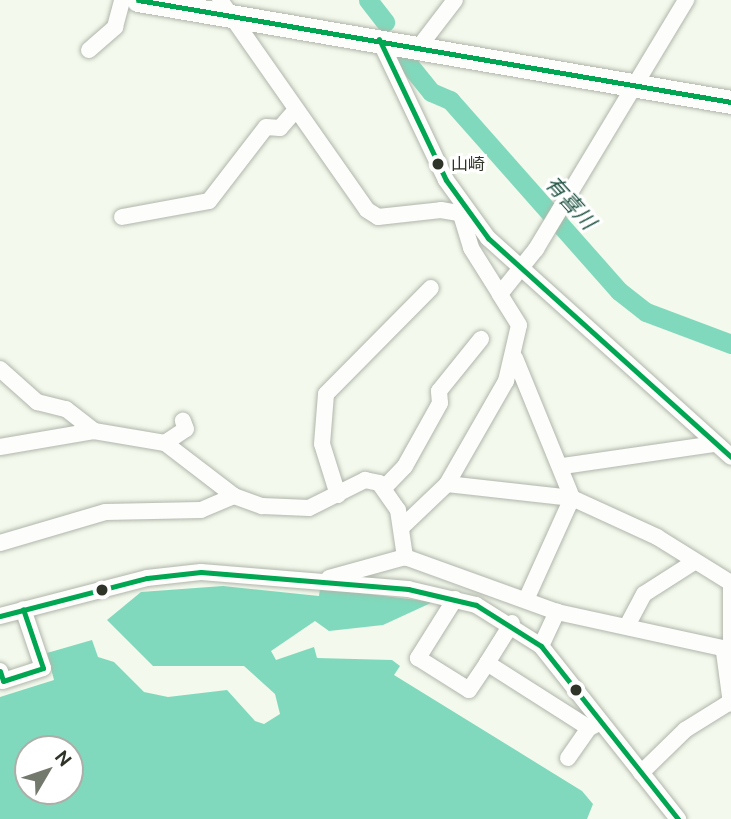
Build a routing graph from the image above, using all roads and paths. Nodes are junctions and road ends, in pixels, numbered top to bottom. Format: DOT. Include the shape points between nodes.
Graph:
graph roads {
  1 [pos="122,0"];
  2 [pos="138,0"];
  3 [pos="455,0"];
  4 [pos="686,0"];
  5 [pos="226,9"];
  6 [pos="379,39"];
  7 [pos="419,47"];
  8 [pos="89,50"];
  9 [pos="634,83"];
  10 [pos="731,102"];
  11 [pos="294,112"];
  12 [pos="122,217"];
  13 [pos="465,217"];
  14 [pos="521,269"];
  15 [pos="431,288"];
  16 [pos="500,294"];
  17 [pos="481,339"];
  18 [pos="515,358"];
  19 [pos="0,369"];
  20 [pos="183,421"];
  21 [pos="94,431"];
  22 [pos="165,443"];
  23 [pos="713,444"];
  24 [pos="0,447"];
  25 [pos="731,457"];
  26 [pos="563,466"];
  27 [pos="447,484"];
  28 [pos="384,488"];
  29 [pos="338,495"];
  30 [pos="234,496"];
  31 [pos="572,498"];
  32 [pos="402,527"];
  33 [pos="0,544"];
  34 [pos="405,557"];
  35 [pos="694,562"];
  36 [pos="459,575"];
  37 [pos="324,580"];
  38 [pos="731,584"];
  39 [pos="452,598"];
  40 [pos="526,600"];
  41 [pos="23,609"];
  42 [pos="557,612"];
  43 [pos="0,616"];
  44 [pos="512,623"];
  45 [pos="628,624"];
  46 [pos="541,646"];
  47 [pos="729,648"];
  48 [pos="487,663"];
  49 [pos="1,678"];
  50 [pos="731,703"];
  51 [pos="594,726"];
  52 [pos="568,758"];
  53 [pos="640,773"];
  54 [pos="678,819"];
  1 -- 8 [label="street" via="115,27"];
  2 -- 5 [label="highway"];
  3 -- 7 [label="street"];
  4 -- 9 [label="street"];
  5 -- 6 [label="highway"];
  5 -- 11 [label="street"];
  6 -- 7 [label="highway"];
  6 -- 13 [label="street"];
  7 -- 9 [label="highway"];
  9 -- 10 [label="highway"];
  9 -- 14 [label="street"];
  11 -- 12 [label="street" via="280,128 266,127 209,201"];
  11 -- 13 [label="street" via="378,217 441,210"];
  13 -- 14 [label="street"];
  13 -- 16 [label="street" via="471,248"];
  14 -- 16 [label="street"];
  14 -- 23 [label="street"];
  15 -- 29 [label="street" via="326,394 322,444"];
  16 -- 18 [label="street" via="518,318"];
  17 -- 28 [label="street" via="439,391 440,403 405,466"];
  18 -- 26 [label="street"];
  18 -- 27 [label="street"];
  19 -- 21 [label="street" via="37,402 66,410"];
  20 -- 22 [label="street" via="186,429"];
  21 -- 22 [label="street"];
  21 -- 24 [label="street"];
  22 -- 30 [label="street"];
  23 -- 25 [label="street"];
  23 -- 26 [label="street"];
  26 -- 31 [label="street"];
  27 -- 31 [label="street"];
  27 -- 32 [label="street"];
  28 -- 29 [label="street" via="365,480"];
  28 -- 32 [label="street"];
  29 -- 30 [label="street" via="285,512"];
  30 -- 33 [label="street" via="201,510 104,512"];
  31 -- 35 [label="street" via="657,537"];
  31 -- 40 [label="street"];
  32 -- 34 [label="street"];
  34 -- 36 [label="street"];
  34 -- 37 [label="street"];
  35 -- 38 [label="street"];
  35 -- 45 [label="street" via="643,594"];
  36 -- 39 [label="street"];
  36 -- 40 [label="street"];
  37 -- 39 [label="street"];
  37 -- 41 [label="street" via="201,572 147,578"];
  38 -- 47 [label="street"];
  39 -- 44 [label="street"];
  39 -- 48 [label="street" via="418,658 469,690"];
  40 -- 42 [label="street"];
  41 -- 43 [label="street"];
  41 -- 49 [label="street" via="43,668"];
  42 -- 45 [label="street"];
  42 -- 46 [label="street"];
  44 -- 46 [label="street"];
  44 -- 48 [label="street"];
  45 -- 47 [label="street"];
  46 -- 51 [label="street"];
  47 -- 50 [label="street"];
  48 -- 51 [label="street"];
  50 -- 53 [label="street" via="685,730"];
  51 -- 52 [label="street"];
  51 -- 53 [label="street"];
  53 -- 54 [label="street"];
}
